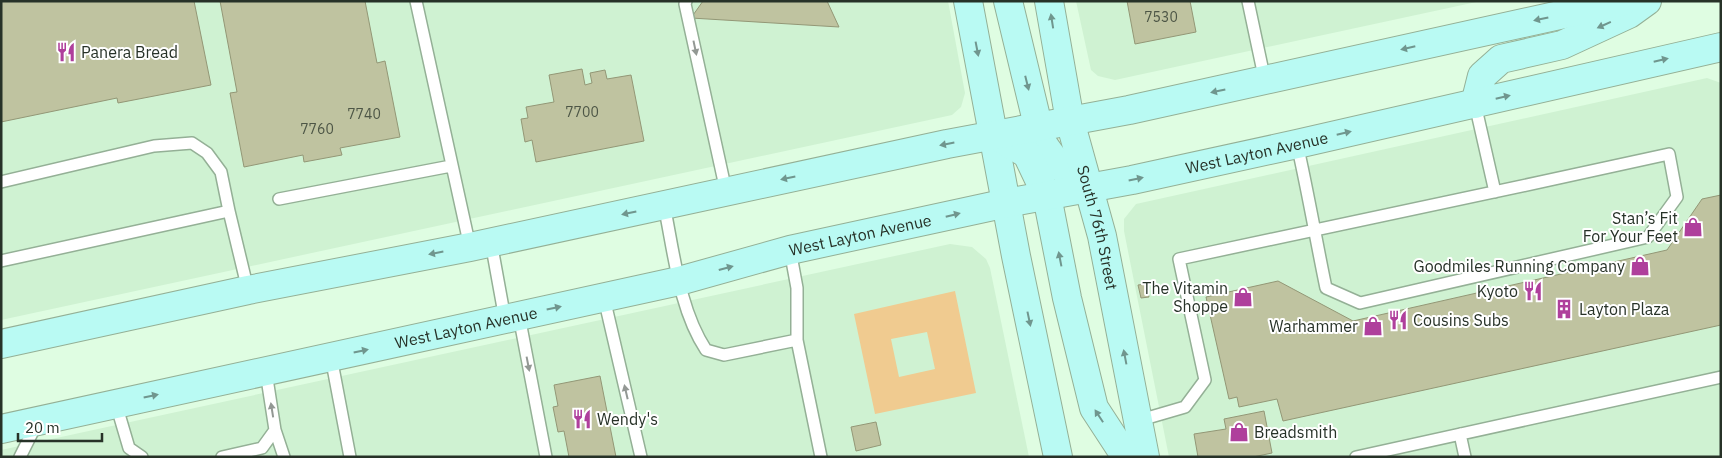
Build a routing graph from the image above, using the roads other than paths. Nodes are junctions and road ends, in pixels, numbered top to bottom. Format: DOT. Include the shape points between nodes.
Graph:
graph roads {
  1 [pos="416,1"];
  2 [pos="686,1"];
  3 [pos="968,1"];
  4 [pos="1008,1"];
  5 [pos="1048,1"];
  6 [pos="1248,1"];
  7 [pos="1623,1"];
  8 [pos="1646,1"];
  9 [pos="1586,5"];
  10 [pos="1721,47"];
  11 [pos="1265,81"];
  12 [pos="1475,104"];
  13 [pos="1070,120"];
  14 [pos="1038,127"];
  15 [pos="994,135"];
  16 [pos="1297,144"];
  17 [pos="451,166"];
  18 [pos="1,182"];
  19 [pos="1088,188"];
  20 [pos="726,191"];
  21 [pos="1495,192"];
  22 [pos="1047,196"];
  23 [pos="278,199"];
  24 [pos="1007,203"];
  25 [pos="664,205"];
  26 [pos="229,211"];
  27 [pos="1314,230"];
  28 [pos="480,244"];
  29 [pos="790,250"];
  30 [pos="1,262"];
  31 [pos="679,281"];
  32 [pos="248,290"];
  33 [pos="604,298"];
  34 [pos="512,317"];
  35 [pos="797,340"];
  36 [pos="1,344"];
  37 [pos="330,358"];
  38 [pos="266,372"];
  39 [pos="1721,376"];
  40 [pos="116,404"];
  41 [pos="37,421"];
  42 [pos="1137,421"];
  43 [pos="1,429"];
  44 [pos="275,430"];
  45 [pos="1460,434"];
  46 [pos="20,457"];
  47 [pos="142,457"];
  48 [pos="222,457"];
  49 [pos="284,457"];
  50 [pos="350,457"];
  51 [pos="546,457"];
  52 [pos="641,457"];
  53 [pos="821,457"];
  54 [pos="1058,457"];
  55 [pos="1126,457"];
  56 [pos="1145,457"];
  57 [pos="1356,457"];
  58 [pos="1465,457"];
  1 -- 17 [label="lane"];
  2 -- 20 [label="lane, one-way"];
  3 -- 15 [label="main road, one-way"];
  4 -- 14 [label="main road, one-way"];
  13 -- 5 [label="main road, South 76th Street, one-way"];
  6 -- 11 [label="lane"];
  7 -- 9 [label="main road"];
  8 -- 12 [label="main road, one-way" via="1629,14 1562,45 1501,59 1482,76"];
  9 -- 11 [label="main road, one-way"];
  12 -- 10 [label="main road, West Layton Avenue, one-way"];
  11 -- 13 [label="main road, one-way"];
  16 -- 12 [label="main road, West Layton Avenue, one-way"];
  12 -- 21 [label="lane"];
  13 -- 14 [label="main road"];
  13 -- 19 [label="main road, South 76th Street"];
  14 -- 15 [label="main road"];
  14 -- 19 [label="main road" via="1042,142 1054,161"];
  15 -- 20 [label="main road, one-way"];
  15 -- 22 [label="main road" via="1027,154"];
  15 -- 24 [label="main road"];
  19 -- 16 [label="main road, West Layton Avenue, one-way"];
  16 -- 27 [label="lane"];
  17 -- 23 [label="lane"];
  17 -- 28 [label="lane"];
  18 -- 26 [label="lane" via="154,146 192,142 207,153 221,172"];
  19 -- 22 [label="main road, West Layton Avenue"];
  42 -- 19 [label="main road, South 76th Street, one-way" via="1102,236"];
  20 -- 25 [label="main road"];
  21 -- 27 [label="lane"];
  21 -- 27 [label="lane" via="1669,154 1677,197 1648,237 1360,304 1326,288"];
  22 -- 24 [label="main road, West Layton Avenue"];
  55 -- 22 [label="main road, one-way" via="1094,408 1067,298"];
  29 -- 24 [label="main road, West Layton Avenue, one-way"];
  24 -- 54 [label="main road, one-way"];
  25 -- 28 [label="main road, one-way"];
  25 -- 31 [label="lane"];
  26 -- 30 [label="lane"];
  26 -- 32 [label="lane"];
  27 -- 42 [label="lane" via="1179,259 1205,380 1185,407"];
  28 -- 32 [label="main road, one-way"];
  28 -- 34 [label="lane"];
  31 -- 29 [label="main road, West Layton Avenue, one-way"];
  29 -- 35 [label="lane" via="797,288"];
  31 -- 33 [label="main road, West Layton Avenue"];
  31 -- 35 [label="lane" via="693,332 706,350 724,356"];
  32 -- 36 [label="main road"];
  34 -- 33 [label="main road, West Layton Avenue, one-way"];
  52 -- 33 [label="lane, one-way"];
  37 -- 34 [label="main road, West Layton Avenue, one-way"];
  34 -- 51 [label="lane, one-way"];
  35 -- 53 [label="lane"];
  37 -- 38 [label="main road, West Layton Avenue"];
  37 -- 50 [label="lane"];
  40 -- 38 [label="main road, West Layton Avenue, one-way"];
  44 -- 38 [label="lane, one-way"];
  39 -- 45 [label="lane"];
  40 -- 41 [label="main road, West Layton Avenue"];
  40 -- 47 [label="lane" via="129,448"];
  41 -- 43 [label="main road, West Layton Avenue"];
  41 -- 46 [label="lane"];
  42 -- 56 [label="main road, South 76th Street"];
  44 -- 48 [label="lane" via="262,448"];
  44 -- 49 [label="lane"];
  45 -- 57 [label="lane"];
  45 -- 58 [label="lane"];
}
